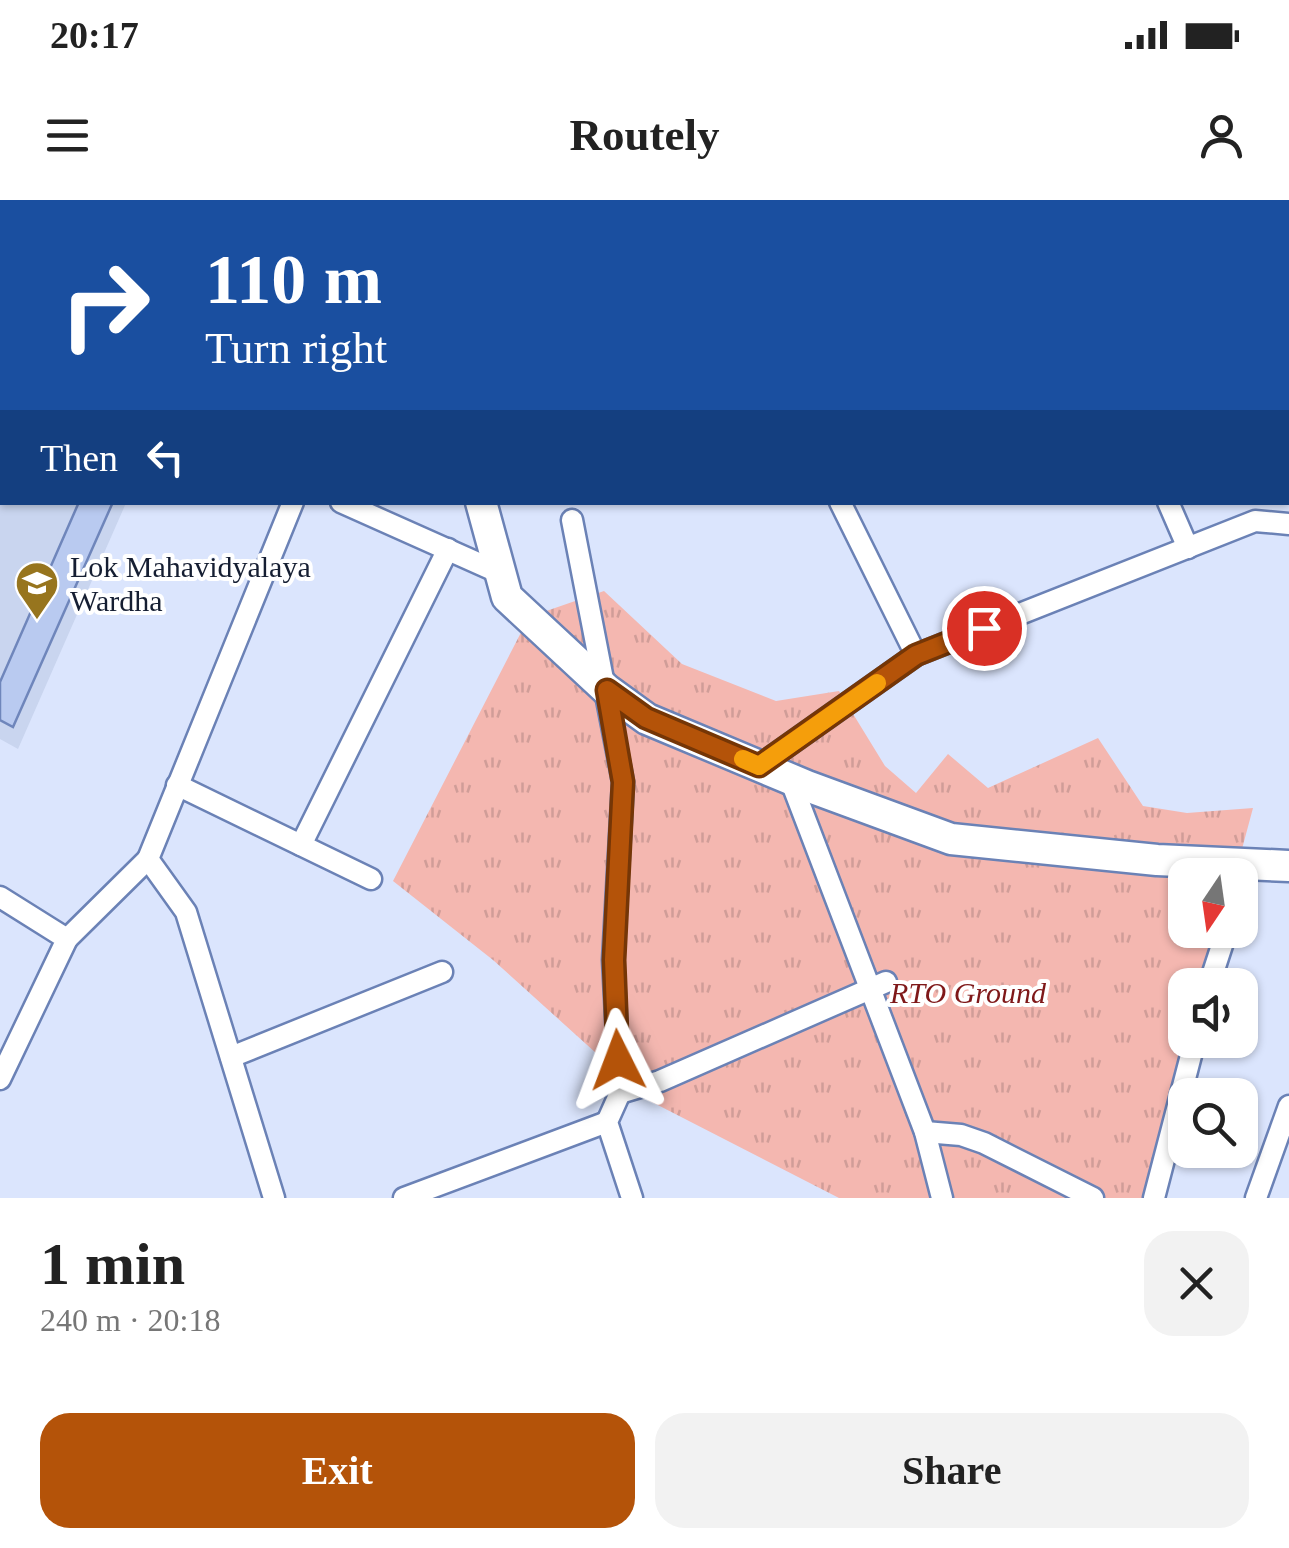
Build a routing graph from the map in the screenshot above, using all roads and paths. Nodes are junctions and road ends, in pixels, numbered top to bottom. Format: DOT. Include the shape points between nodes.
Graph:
graph roads {
  1 [pos="292,505"];
  2 [pos="349,505"];
  3 [pos="482,505"];
  4 [pos="841,505"];
  5 [pos="1169,505"];
  6 [pos="572,520"];
  7 [pos="1289,524"];
  8 [pos="1188,548"];
  9 [pos="448,549"];
  10 [pos="500,572"];
  11 [pos="916,655"];
  12 [pos="607,690"];
  13 [pos="759,766"];
  14 [pos="790,779"];
  15 [pos="177,786"];
  16 [pos="301,845"];
  17 [pos="148,859"];
  18 [pos="1289,866"];
  19 [pos="1168,867"];
  20 [pos="1258,874"];
  21 [pos="371,879"];
  22 [pos="0,897"];
  23 [pos="68,939"];
  24 [pos="442,972"];
  25 [pos="878,986"];
  26 [pos="230,1058"];
  27 [pos="1190,1058"];
  28 [pos="0,1079"];
  29 [pos="620,1094"];
  30 [pos="1289,1106"];
  31 [pos="607,1122"];
  32 [pos="925,1132"];
  33 [pos="274,1198"];
  34 [pos="404,1198"];
  35 [pos="632,1198"];
  36 [pos="942,1198"];
  37 [pos="1093,1198"];
  38 [pos="1154,1198"];
  39 [pos="1256,1198"];
  1 -- 15 [label="street"];
  2 -- 9 [label="street"];
  3 -- 10 [label="street"];
  4 -- 11 [label="street"];
  5 -- 8 [label="street"];
  6 -- 12 [label="street"];
  7 -- 8 [label="street" via="1256,520"];
  8 -- 11 [label="street"];
  9 -- 10 [label="street"];
  9 -- 16 [label="street"];
  10 -- 12 [label="street" via="507,597"];
  11 -- 13 [label="street"];
  12 -- 13 [label="street" via="646,718"];
  12 -- 29 [label="street" via="623,782 614,960"];
  13 -- 14 [label="street"];
  14 -- 19 [label="street" via="951,839"];
  14 -- 25 [label="street"];
  15 -- 16 [label="street"];
  15 -- 17 [label="street"];
  16 -- 21 [label="street"];
  17 -- 23 [label="street"];
  17 -- 26 [label="street" via="186,912"];
  18 -- 20 [label="street"];
  22 -- 23 [label="street"];
  23 -- 28 [label="street"];
  24 -- 26 [label="street"];
  25 -- 29 [label="street"];
  25 -- 32 [label="street"];
  26 -- 33 [label="street"];
  27 -- 38 [label="street"];
  29 -- 31 [label="street"];
  30 -- 39 [label="street"];
  31 -- 34 [label="street"];
  31 -- 35 [label="street"];
  32 -- 36 [label="street"];
  32 -- 37 [label="street" via="984,1144"];
}
